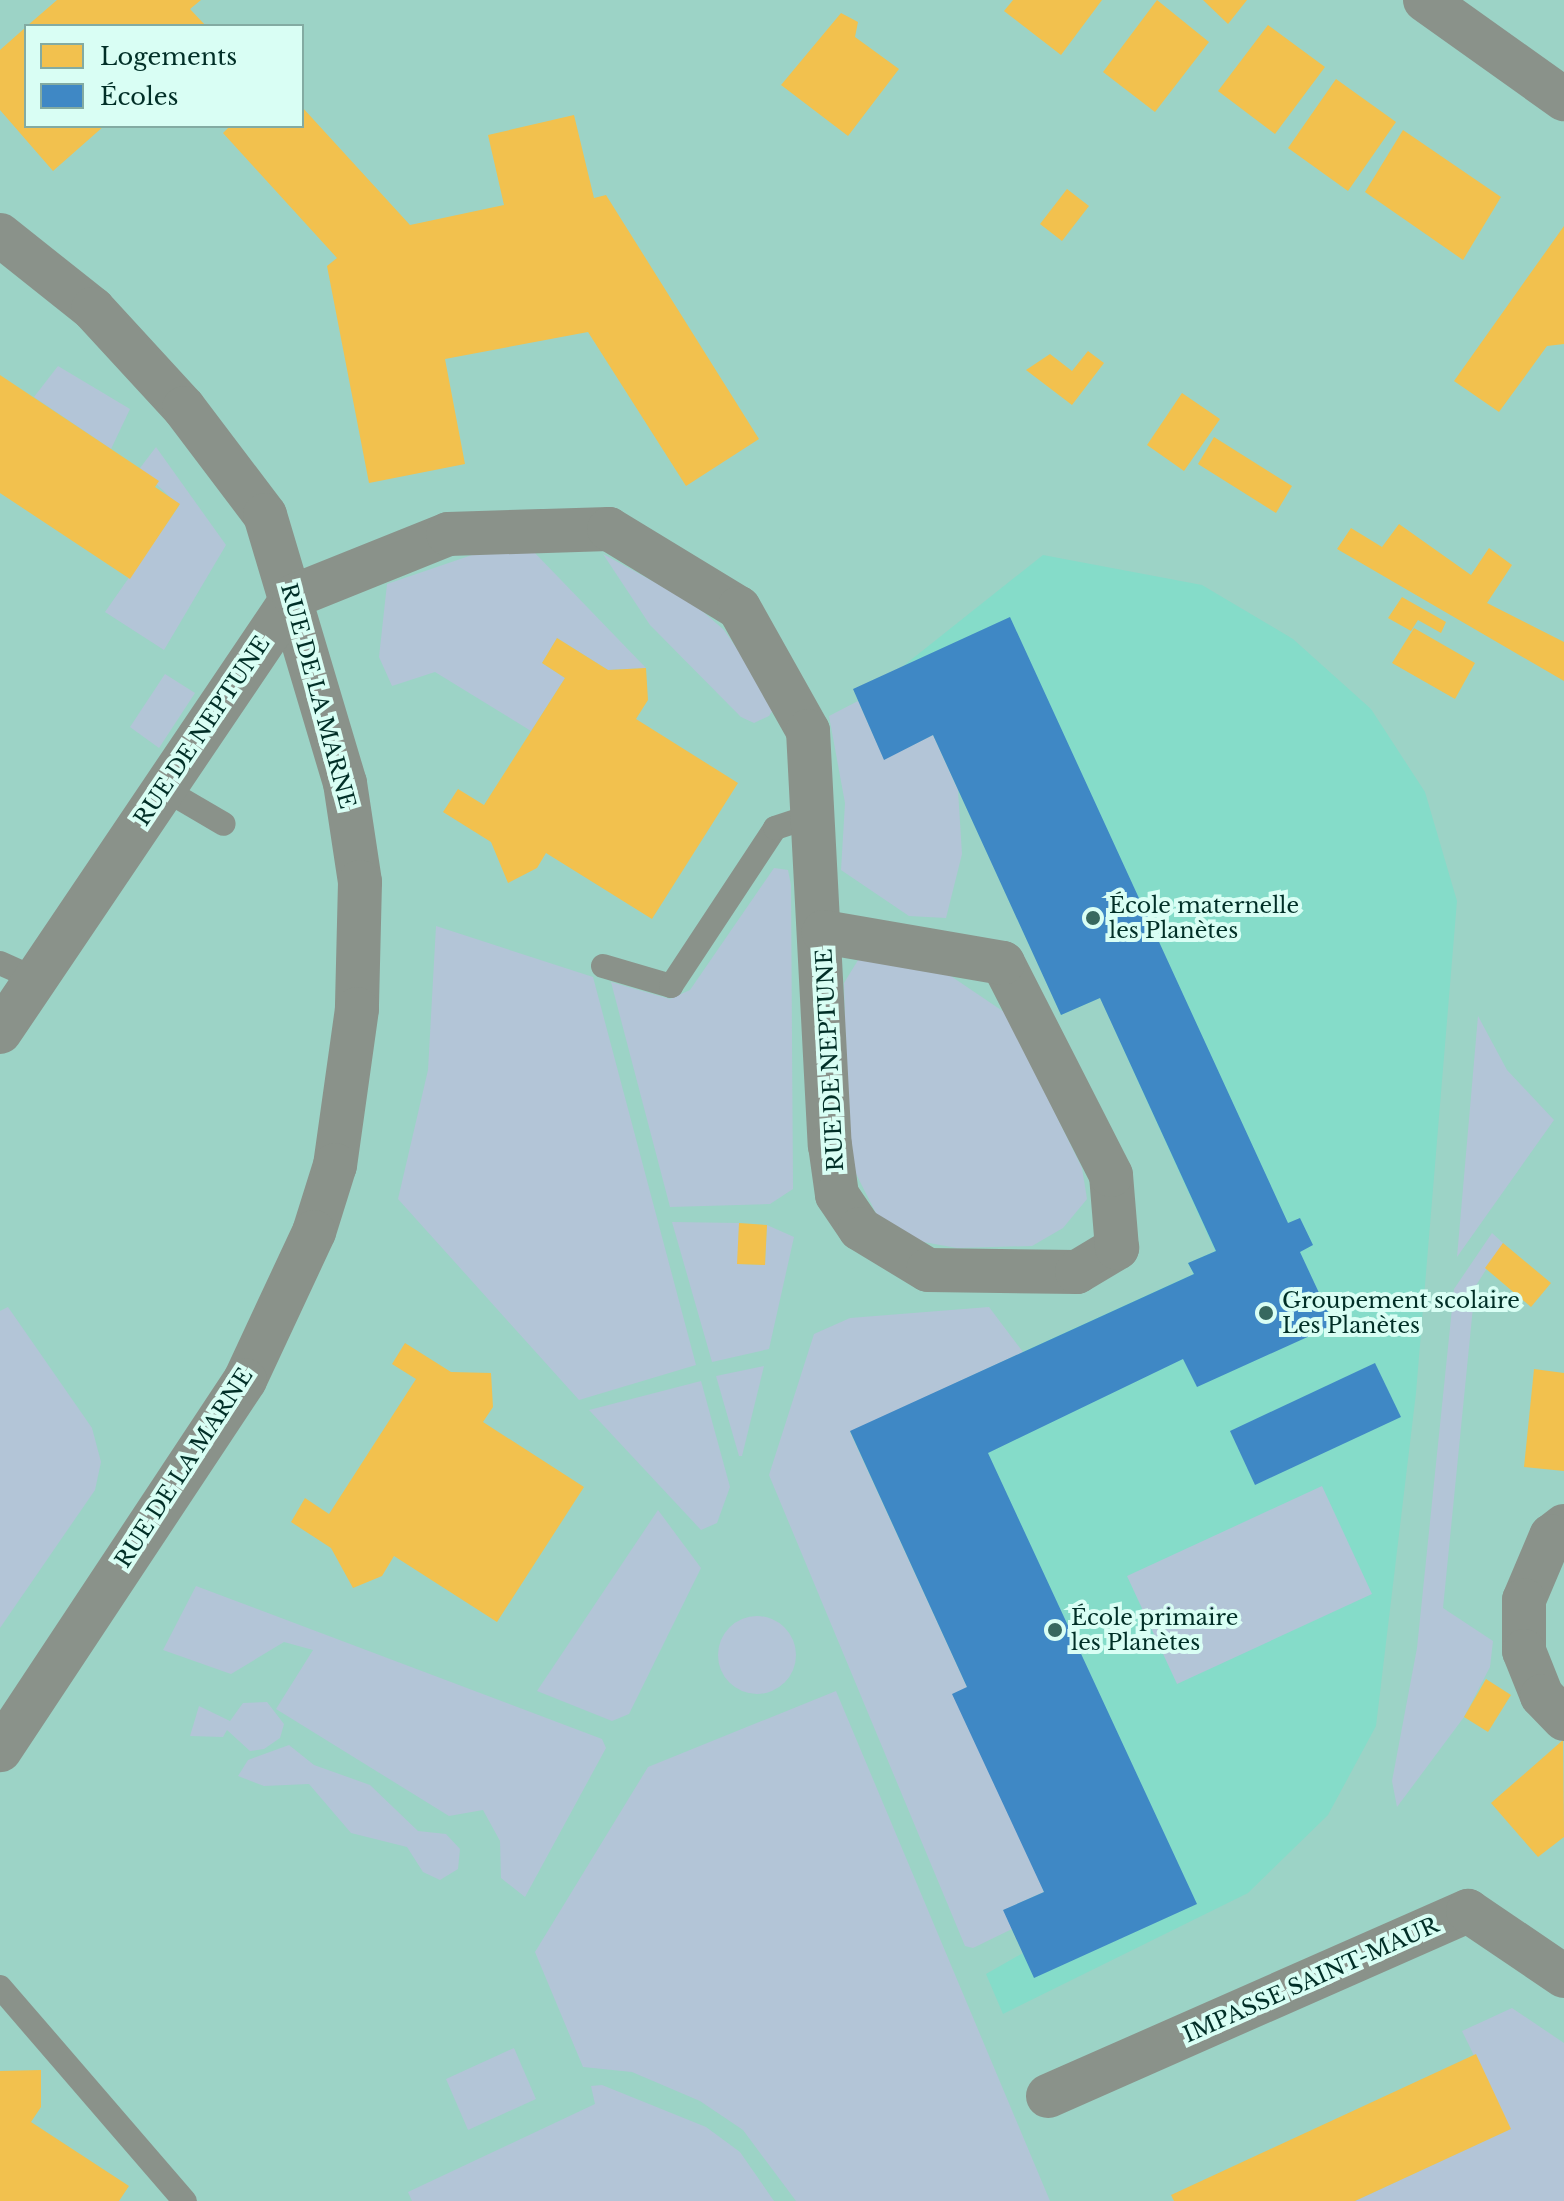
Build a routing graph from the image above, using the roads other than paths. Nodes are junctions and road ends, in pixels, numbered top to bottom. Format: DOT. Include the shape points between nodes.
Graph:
graph roads {
  1 [pos="1425,0"];
  2 [pos="1564,99"];
  3 [pos="0,235"];
  4 [pos="294,596"];
  5 [pos="164,789"];
  6 [pos="814,815"];
  7 [pos="224,824"];
  8 [pos="824,932"];
  9 [pos="603,966"];
  10 [pos="18,971"];
  11 [pos="0,1032"];
  12 [pos="1564,1526"];
  13 [pos="1564,1719"];
  14 [pos="0,1750"];
  15 [pos="1564,1976"];
  16 [pos="0,1987"];
  17 [pos="1048,2096"];
  18 [pos="185,2201"];
  1 -- 2 [label="street"];
  3 -- 4 [label="street, RUE DE LA MARNE" via="93,309 184,408 265,515"];
  4 -- 5 [label="street, RUE DE NEPTUNE"];
  4 -- 6 [label="street, RUE DE NEPTUNE" via="448,534 609,529 739,608 808,731"];
  4 -- 14 [label="street, RUE DE LA MARNE" via="345,783 360,882 357,1009 335,1165 314,1232 245,1380"];
  5 -- 7 [label="lane"];
  5 -- 10 [label="street, RUE DE NEPTUNE"];
  6 -- 8 [label="street, RUE DE NEPTUNE"];
  6 -- 9 [label="lane" via="775,828 671,986"];
  8 -- 8 [label="street, RUE DE NEPTUNE" via="830,1145 837,1195 860,1229 928,1270 1077,1272 1117,1248 1111,1175 1003,963"];
  10 -- 11 [label="street, RUE DE NEPTUNE"];
  12 -- 13 [label="street" via="1551,1536 1524,1600 1524,1639 1542,1696"];
  15 -- 17 [label="street, IMPASSE SAINT-MAUR" via="1468,1911"];
  16 -- 18 [label="lane"];
}
